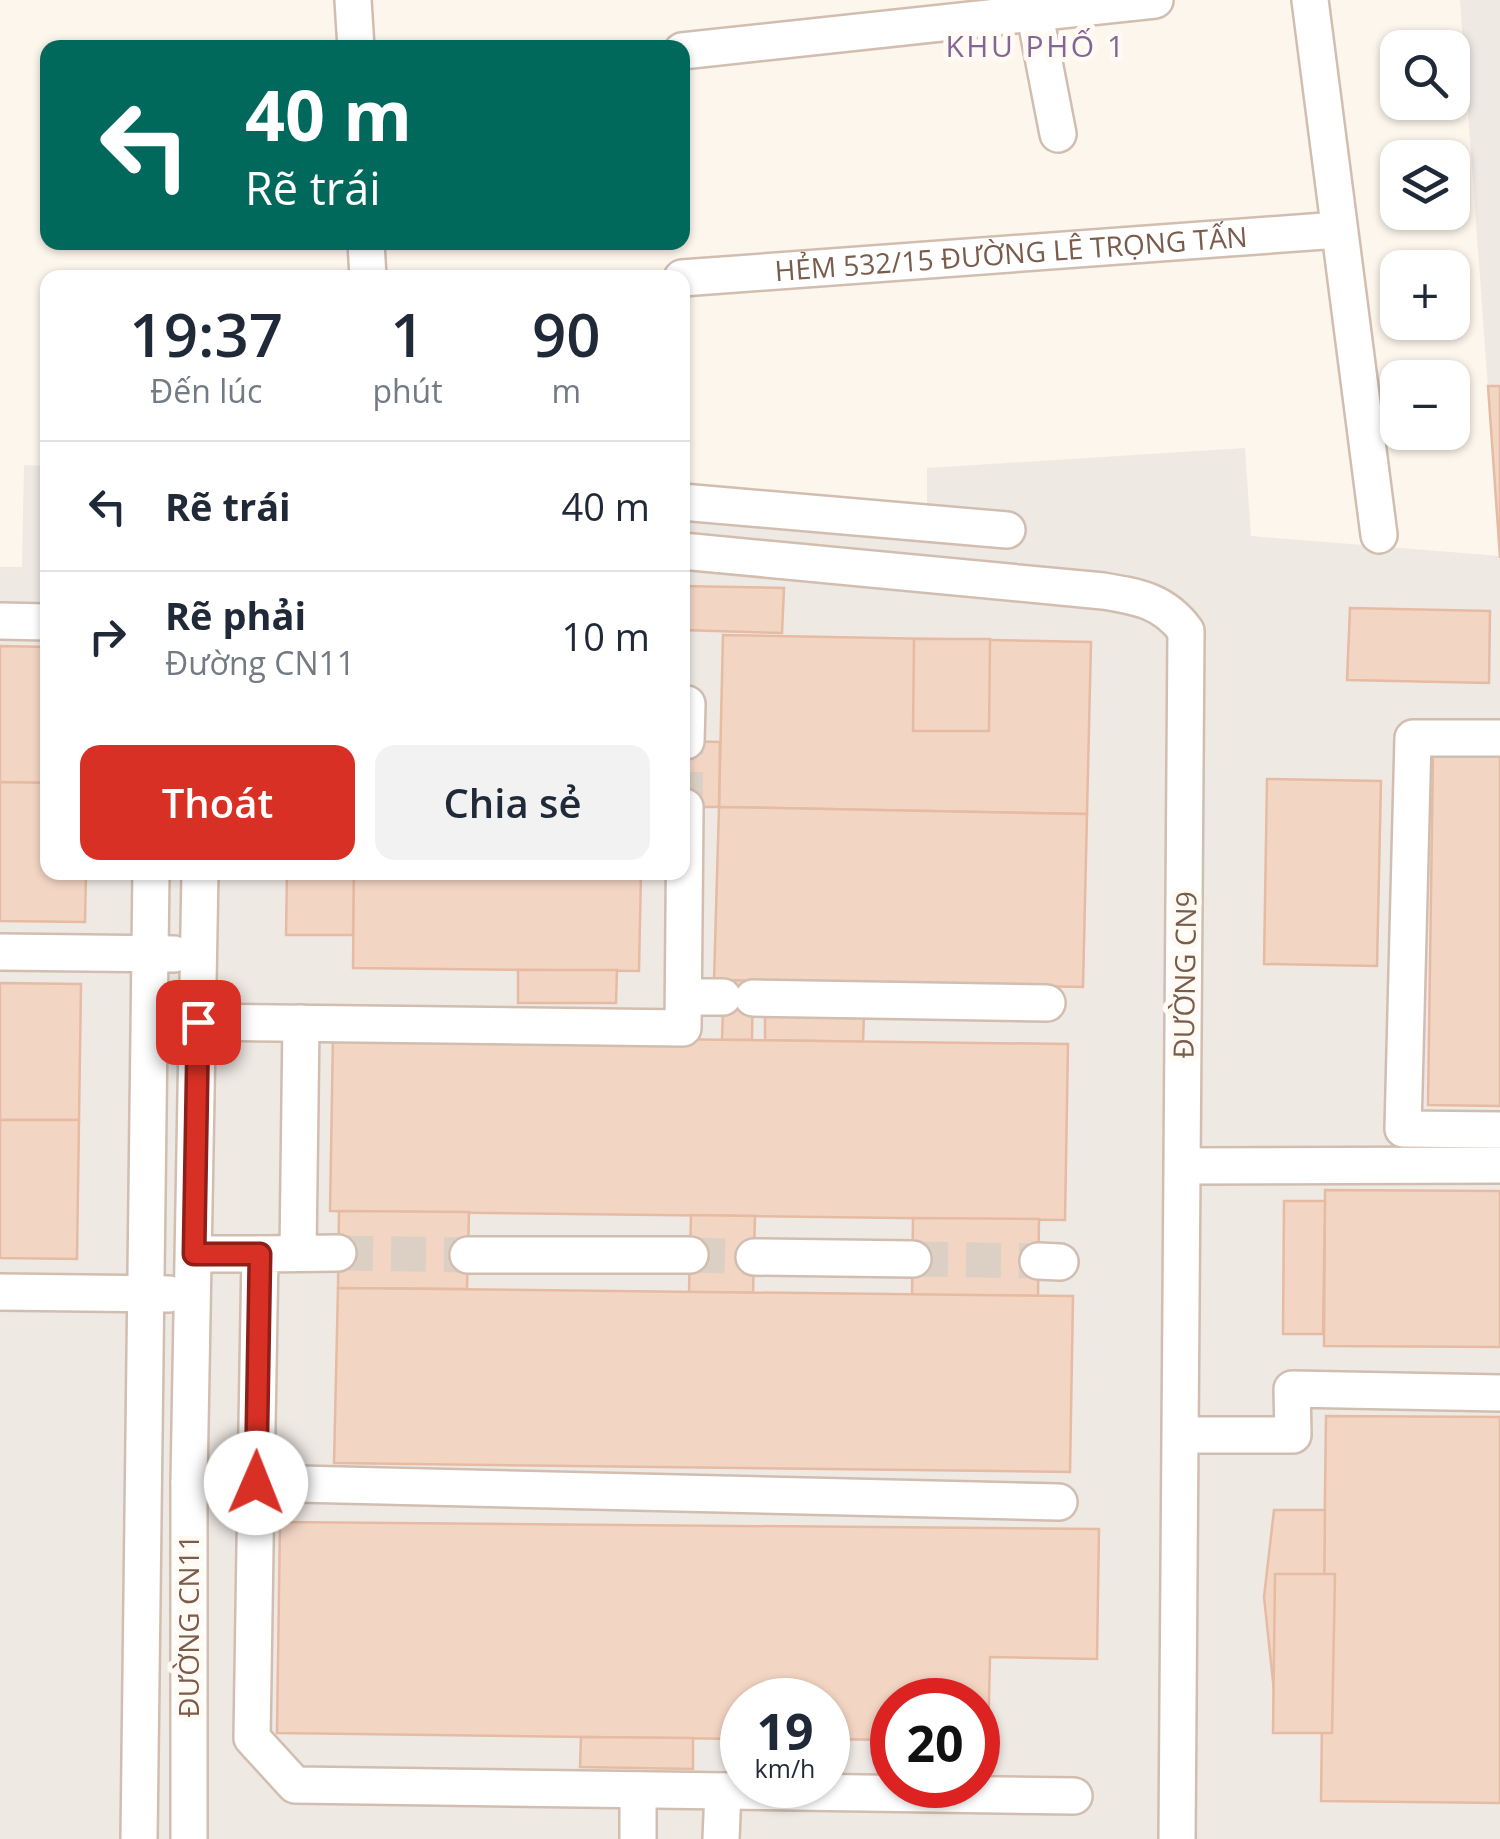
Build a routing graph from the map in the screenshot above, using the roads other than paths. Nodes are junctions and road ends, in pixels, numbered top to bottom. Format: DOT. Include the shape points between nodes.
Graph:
graph roads {
  1 [pos="354,0"];
  2 [pos="1155,0"];
  3 [pos="1310,0"];
  4 [pos="1033,5"];
  5 [pos="356,40"];
  6 [pos="690,50"];
  7 [pos="1058,134"];
  8 [pos="1338,230"];
  9 [pos="690,277"];
  10 [pos="690,503"];
  11 [pos="1007,530"];
  12 [pos="1380,535"];
  13 [pos="690,552"];
  14 [pos="0,621"];
  15 [pos="40,622"];
  16 [pos="1500,738"];
  17 [pos="151,880"];
  18 [pos="200,880"];
  19 [pos="685,880"];
  20 [pos="0,952"];
  21 [pos="151,954"];
  22 [pos="200,954"];
  23 [pos="684,997"];
  24 [pos="1047,1003"];
  25 [pos="198,1022"];
  26 [pos="301,1023"];
  27 [pos="1500,1130"];
  28 [pos="1500,1164"];
  29 [pos="1183,1166"];
  30 [pos="298,1253"];
  31 [pos="194,1254"];
  32 [pos="260,1254"];
  33 [pos="338,1254"];
  34 [pos="468,1255"];
  35 [pos="690,1255"];
  36 [pos="754,1256"];
  37 [pos="913,1259"];
  38 [pos="0,1292"];
  39 [pos="146,1294"];
  40 [pos="192,1294"];
  41 [pos="1500,1393"];
  42 [pos="1181,1435"];
  43 [pos="189,1482"];
  44 [pos="256,1483"];
  45 [pos="1059,1502"];
  46 [pos="638,1790"];
  47 [pos="720,1791"];
  48 [pos="850,1793"];
  49 [pos="1074,1796"];
  50 [pos="722,1808"];
  51 [pos="139,1839"];
  52 [pos="188,1839"];
  53 [pos="638,1839"];
  54 [pos="721,1839"];
  55 [pos="1178,1839"];
  1 -- 5 [label="street"];
  2 -- 4 [label="street"];
  3 -- 8 [label="street"];
  4 -- 6 [label="street"];
  4 -- 7 [label="street"];
  8 -- 9 [label="street, HẺM 532/15 ĐƯỜNG LÊ TRỌNG TẤN"];
  8 -- 12 [label="street"];
  10 -- 11 [label="street"];
  13 -- 29 [label="street, ĐƯỜNG CN9" via="1102,591 1171,610 1186,631 1189,662"];
  14 -- 15 [label="street"];
  16 -- 27 [label="street" via="1413,738 1402,1129"];
  17 -- 21 [label="street, ĐƯỜNG CN11"];
  18 -- 22 [label="street, ĐƯỜNG CN11"];
  19 -- 23 [label="street"];
  20 -- 21 [label="street"];
  21 -- 22 [label="street"];
  21 -- 39 [label="street, ĐƯỜNG CN11"];
  22 -- 25 [label="street, ĐƯỜNG CN11"];
  23 -- 24 [label="street"];
  23 -- 26 [label="street" via="683,1028"];
  25 -- 26 [label="street"];
  25 -- 31 [label="street, ĐƯỜNG CN11"];
  26 -- 30 [label="street"];
  28 -- 29 [label="street"];
  29 -- 42 [label="street, ĐƯỜNG CN9"];
  30 -- 32 [label="street"];
  30 -- 33 [label="street"];
  31 -- 32 [label="street"];
  31 -- 40 [label="street, ĐƯỜNG CN11"];
  32 -- 44 [label="street"];
  34 -- 35 [label="street"];
  36 -- 37 [label="street"];
  38 -- 39 [label="street"];
  39 -- 40 [label="street"];
  39 -- 51 [label="street, ĐƯỜNG CN11"];
  40 -- 43 [label="street, ĐƯỜNG CN11"];
  41 -- 42 [label="street" via="1292,1389 1294,1435"];
  42 -- 55 [label="street, ĐƯỜNG CN9"];
  43 -- 44 [label="street"];
  43 -- 52 [label="street, ĐƯỜNG CN11"];
  44 -- 45 [label="street"];
  44 -- 46 [label="street" via="252,1738 295,1785"];
  46 -- 47 [label="street"];
  46 -- 53 [label="street"];
  48 -- 49 [label="street"];
  50 -- 54 [label="street"];
}
